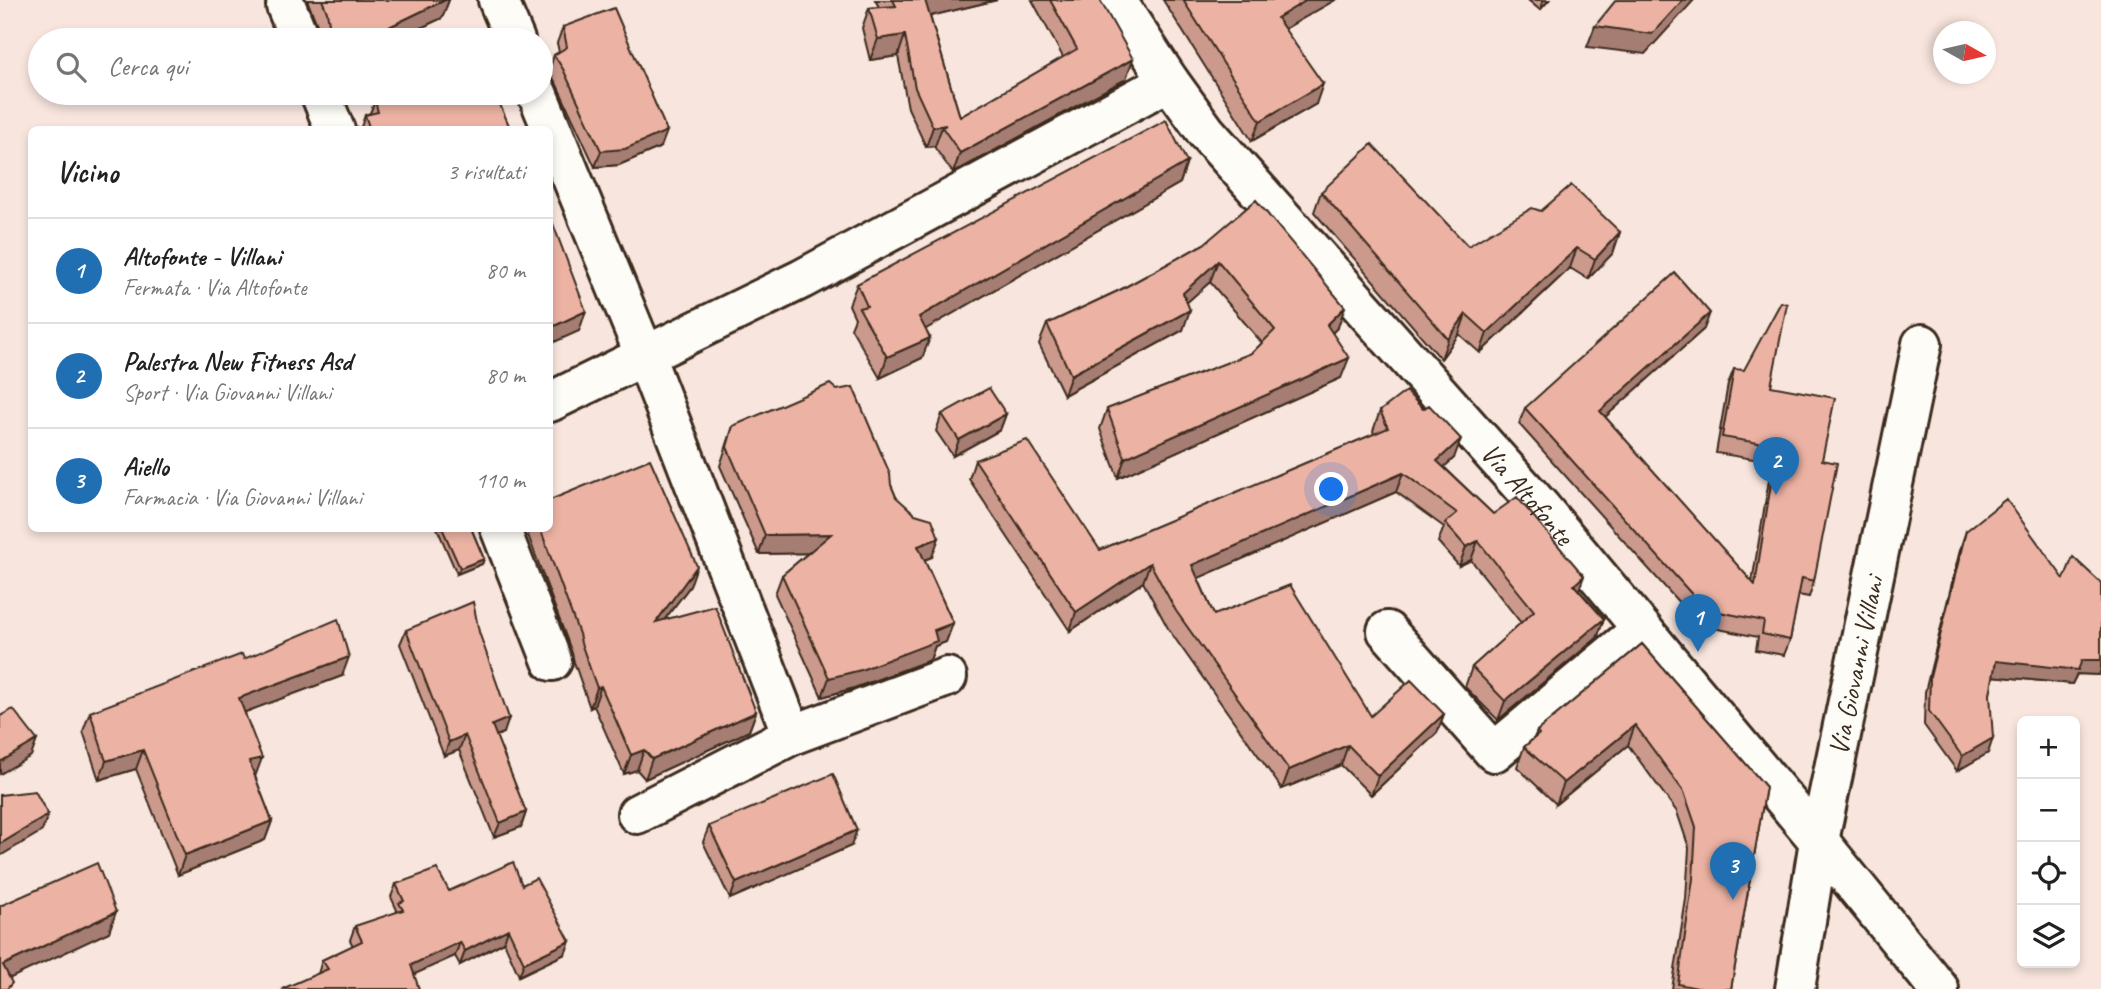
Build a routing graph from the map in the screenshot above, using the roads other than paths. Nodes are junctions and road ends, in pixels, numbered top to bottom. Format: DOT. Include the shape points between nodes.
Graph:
graph roads {
  1 [pos="1116,0"];
  2 [pos="1169,81"];
  3 [pos="542,105"];
  4 [pos="551,126"];
  5 [pos="553,132"];
  6 [pos="1922,344"];
  7 [pos="645,356"];
  8 [pos="553,401"];
  9 [pos="502,532"];
  10 [pos="1642,629"];
  11 [pos="1387,631"];
  12 [pos="552,661"];
  13 [pos="947,677"];
  14 [pos="792,735"];
  15 [pos="637,814"];
  16 [pos="1819,842"];
  17 [pos="1795,989"];
  18 [pos="1940,989"];
  1 -- 2 [label="street, Via Altofonte"];
  2 -- 7 [label="street" via="802,279"];
  2 -- 10 [label="street, Via Altofonte" via="1206,132 1542,509"];
  3 -- 4 [label="street"];
  5 -- 7 [label="street"];
  6 -- 16 [label="street, Via Giovanni Villani"];
  7 -- 8 [label="street"];
  7 -- 14 [label="street"];
  9 -- 12 [label="street"];
  10 -- 11 [label="street" via="1494,752"];
  10 -- 16 [label="street, Via Altofonte"];
  13 -- 14 [label="street"];
  14 -- 15 [label="street"];
  16 -- 17 [label="street, Via Giovanni Villani"];
  16 -- 18 [label="street, Via Altofonte"];
}
